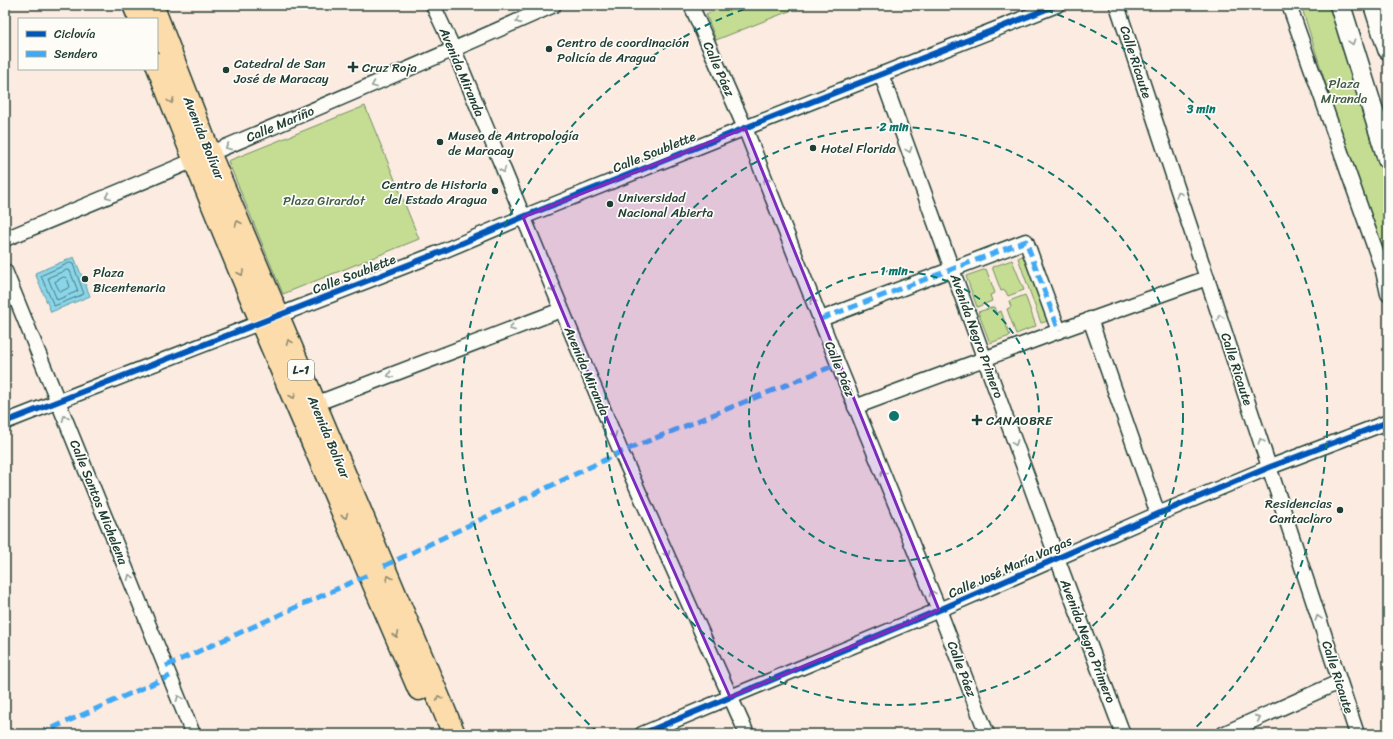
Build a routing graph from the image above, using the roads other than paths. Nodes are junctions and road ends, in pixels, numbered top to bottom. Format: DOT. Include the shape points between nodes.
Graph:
graph roads {
  1 [pos="134,5"];
  2 [pos="152,5"];
  3 [pos="433,5"];
  4 [pos="554,5"];
  5 [pos="692,5"];
  6 [pos="1056,5"];
  7 [pos="1117,5"];
  8 [pos="1289,5"];
  9 [pos="1340,5"];
  10 [pos="1374,5"];
  11 [pos="140,18"];
  12 [pos="156,18"];
  13 [pos="158,23"];
  14 [pos="1388,49"];
  15 [pos="454,50"];
  16 [pos="158,66"];
  17 [pos="881,74"];
  18 [pos="745,128"];
  19 [pos="202,158"];
  20 [pos="1388,159"];
  21 [pos="523,217"];
  22 [pos="5,239"];
  23 [pos="952,268"];
  24 [pos="5,271"];
  25 [pos="1207,278"];
  26 [pos="1388,294"];
  27 [pos="561,310"];
  28 [pos="269,319"];
  29 [pos="820,319"];
  30 [pos="1090,320"];
  31 [pos="1059,331"];
  32 [pos="985,358"];
  33 [pos="58,401"];
  34 [pos="315,404"];
  35 [pos="855,407"];
  36 [pos="5,422"];
  37 [pos="1388,422"];
  38 [pos="1270,467"];
  39 [pos="1158,514"];
  40 [pos="1057,558"];
  41 [pos="939,610"];
  42 [pos="1339,682"];
  43 [pos="730,697"];
  44 [pos="193,734"];
  45 [pos="438,734"];
  46 [pos="454,734"];
  47 [pos="642,734"];
  48 [pos="747,734"];
  49 [pos="987,734"];
  50 [pos="1123,734"];
  51 [pos="1223,734"];
  52 [pos="1357,734"];
  1 -- 11 [label="main road"];
  2 -- 12 [label="main road, Avenida Bolívar / L-1"];
  3 -- 15 [label="street, Avenida Miranda"];
  4 -- 15 [label="street, Calle Mariño, one-way"];
  5 -- 18 [label="street, Calle Páez"];
  6 -- 17 [label="street, Calle Soublette"];
  25 -- 7 [label="street, Calle Ricaute, one-way"];
  8 -- 26 [label="street" via="1383,271"];
  9 -- 20 [label="street, one-way"];
  10 -- 14 [label="street"];
  13 -- 19 [label="main road, Avenida Bolívar / L-1"];
  15 -- 19 [label="street, Calle Mariño, one-way"];
  15 -- 21 [label="street, Avenida Miranda, one-way"];
  16 -- 19 [label="main road, Avenida Bolívar / L-1, one-way"];
  17 -- 18 [label="street, Calle Soublette"];
  17 -- 23 [label="street, Avenida Negro Primero, one-way"];
  18 -- 21 [label="street, Calle Soublette"];
  29 -- 18 [label="street, Calle Páez, one-way"];
  19 -- 22 [label="street, Calle Mariño, one-way"];
  19 -- 28 [label="main road, Avenida Bolívar / L-1"];
  21 -- 27 [label="street, Avenida Miranda, one-way"];
  21 -- 28 [label="street, Calle Soublette"];
  23 -- 29 [label="street"];
  23 -- 31 [label="street" via="1026,241"];
  23 -- 32 [label="street, Avenida Negro Primero"];
  24 -- 33 [label="street, Calle Santos Michelena"];
  25 -- 30 [label="street"];
  38 -- 25 [label="street, Calle Ricaute, one-way"];
  27 -- 34 [label="street, one-way"];
  27 -- 43 [label="street, Avenida Miranda, one-way"];
  28 -- 33 [label="street, Calle Soublette"];
  34 -- 28 [label="main road, Avenida Bolívar / L-1, one-way"];
  28 -- 45 [label="main road, Avenida Bolívar / L-1, one-way"];
  29 -- 35 [label="street, Calle Páez"];
  30 -- 31 [label="street"];
  30 -- 39 [label="street"];
  31 -- 32 [label="street"];
  32 -- 35 [label="street"];
  32 -- 40 [label="street, Avenida Negro Primero, one-way"];
  33 -- 36 [label="street, Calle Soublette"];
  44 -- 33 [label="street, Calle Santos Michelena, one-way"];
  46 -- 34 [label="main road, Avenida Bolívar / L-1, one-way"];
  41 -- 35 [label="street, Calle Páez, one-way"];
  37 -- 38 [label="street, Calle José María Vargas"];
  38 -- 39 [label="street, Calle José María Vargas"];
  42 -- 38 [label="street, Calle Ricaute, one-way"];
  39 -- 40 [label="street, Calle José María Vargas"];
  40 -- 41 [label="street, Calle José María Vargas"];
  40 -- 50 [label="street, Avenida Negro Primero"];
  41 -- 43 [label="street, Calle José María Vargas"];
  41 -- 49 [label="street, Calle Páez"];
  51 -- 42 [label="street, one-way"];
  42 -- 52 [label="street, Calle Ricaute"];
  43 -- 47 [label="street, Calle José María Vargas"];
  43 -- 48 [label="street, Avenida Miranda"];
}
